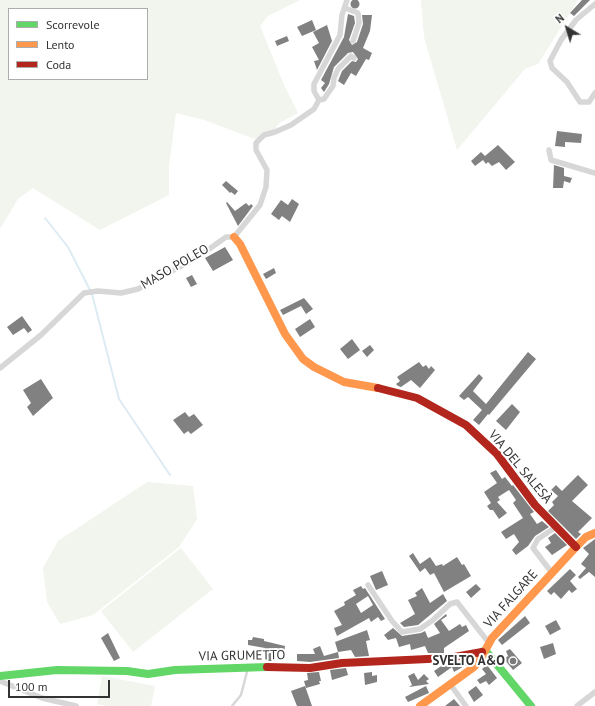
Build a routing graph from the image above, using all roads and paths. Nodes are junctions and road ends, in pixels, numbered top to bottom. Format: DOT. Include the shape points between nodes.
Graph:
graph roads {
  1 [pos="347,0"];
  2 [pos="595,4"];
  3 [pos="345,8"];
  4 [pos="353,41"];
  5 [pos="354,58"];
  6 [pos="595,93"];
  7 [pos="319,100"];
  8 [pos="549,150"];
  9 [pos="595,173"];
  10 [pos="234,236"];
  11 [pos="0,368"];
  12 [pos="556,527"];
  13 [pos="595,533"];
  14 [pos="576,547"];
  15 [pos="552,572"];
  16 [pos="368,585"];
  17 [pos="487,646"];
  18 [pos="249,667"];
  19 [pos="0,676"];
  20 [pos="0,681"];
  21 [pos="450,684"];
  22 [pos="595,692"];
  23 [pos="76,706"];
  24 [pos="232,706"];
  25 [pos="420,706"];
  26 [pos="466,706"];
  27 [pos="531,706"];
  28 [pos="577,706"];
  1 -- 3 [label="street"];
  2 -- 6 [label="street" via="576,20 561,40 550,62 580,102 589,102"];
  3 -- 4 [label="street" via="358,13 359,23"];
  3 -- 7 [label="street" via="336,46 314,84 314,91"];
  5 -- 7 [label="street" via="351,56 338,69 333,86 324,99"];
  7 -- 10 [label="street" via="314,108 295,123 264,135 256,143 256,150 267,170 266,187 260,205"];
  8 -- 9 [label="street" via="551,160"];
  10 -- 11 [label="street, MASO POLEO" via="226,237 198,257 138,289 121,293 84,293 41,335"];
  10 -- 12 [label="street, VIA DEL SALESÀ" via="285,334 303,359 344,382 410,396 466,425 497,454 528,497"];
  12 -- 14 [label="street, VIA DEL SALESÀ"];
  12 -- 15 [label="street, VIA FALGARE" via="538,538 533,548"];
  13 -- 14 [label="street, VIA FALGARE" via="586,537"];
  14 -- 15 [label="street, VIA FALGARE"];
  15 -- 17 [label="street, VIA FALGARE"];
  16 -- 17 [label="street, VIA FALGARE" via="402,632 420,629 449,605 457,602"];
  17 -- 18 [label="street, VIA GRUMETTO" via="478,654 449,658 342,663 310,668"];
  17 -- 21 [label="street, VIA FALGARE" via="474,667"];
  17 -- 27 [label="street"];
  18 -- 19 [label="street, VIA GRUMETTO" via="175,670 148,674 128,671 57,670"];
  18 -- 24 [label="lane" via="241,695"];
  20 -- 23 [label="street" via="42,698"];
  21 -- 25 [label="street, VIA FALGARE"];
  21 -- 26 [label="street"];
  22 -- 28 [label="street"];
}
